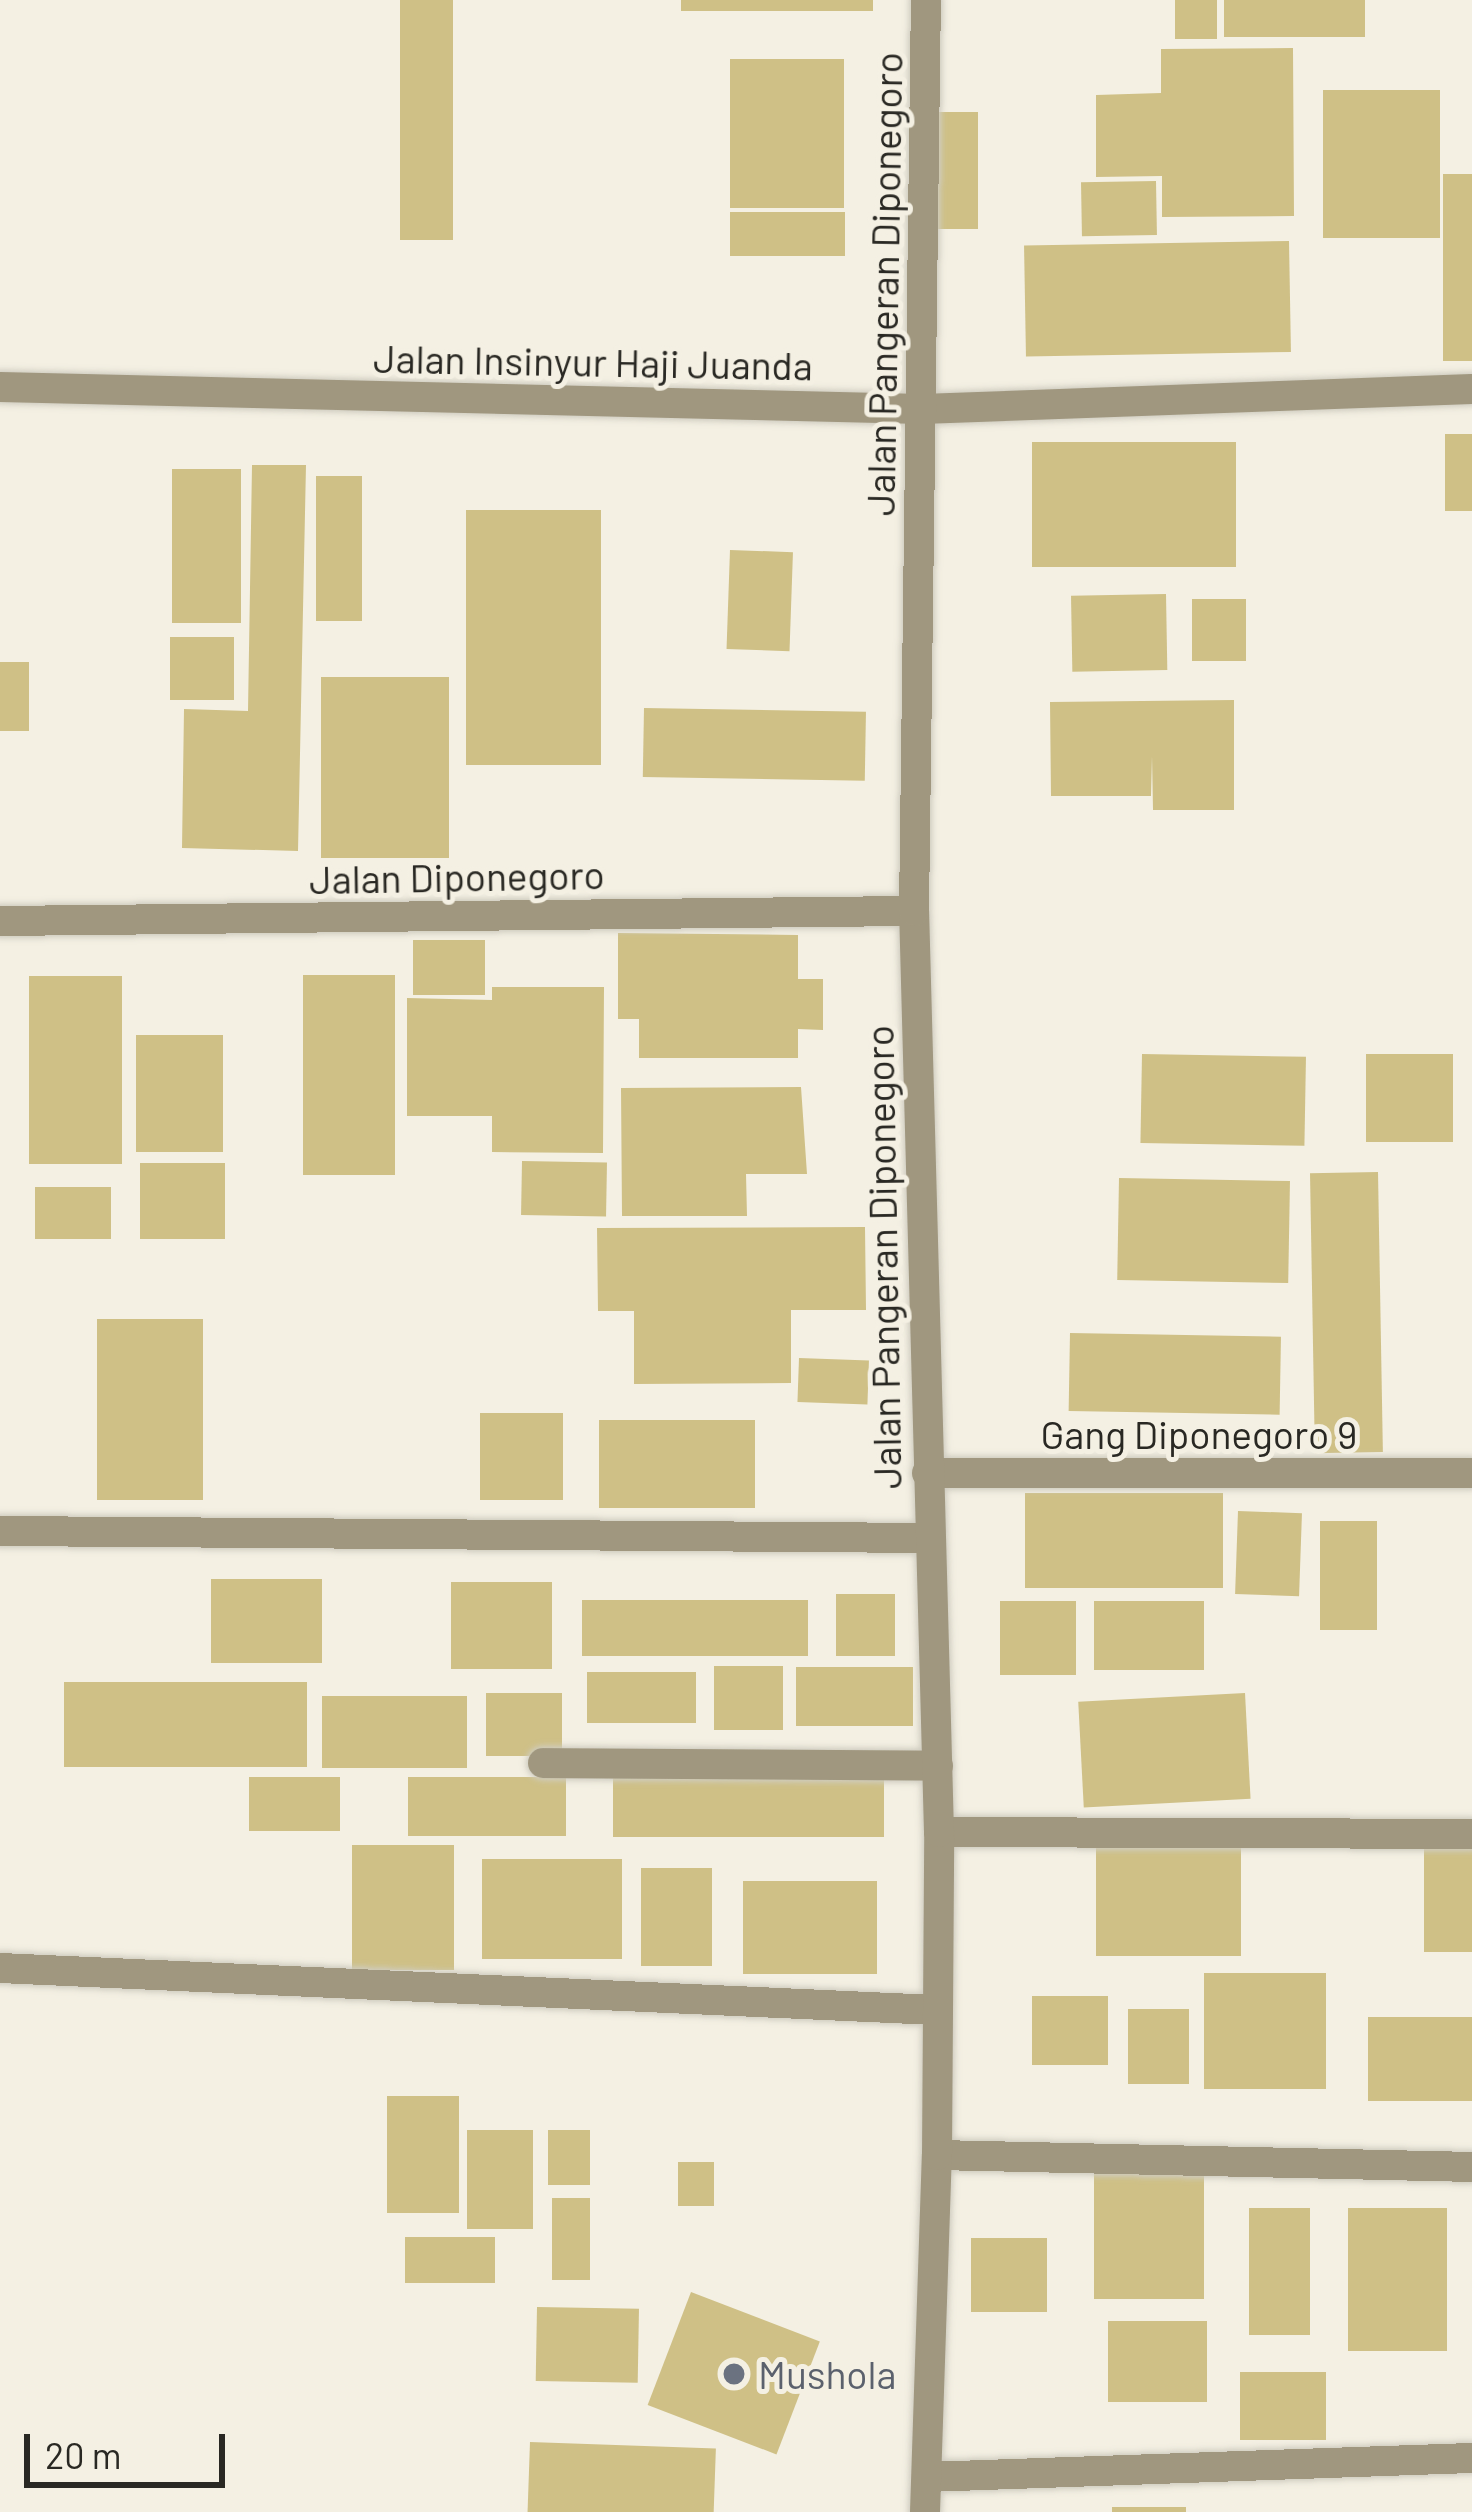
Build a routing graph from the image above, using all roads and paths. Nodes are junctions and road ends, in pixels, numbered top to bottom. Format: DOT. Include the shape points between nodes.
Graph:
graph roads {
  1 [pos="926,0"];
  2 [pos="0,387"];
  3 [pos="1472,389"];
  4 [pos="922,409"];
  5 [pos="914,911"];
  6 [pos="0,921"];
  7 [pos="926,1473"];
  8 [pos="1472,1473"];
  9 [pos="0,1531"];
  10 [pos="929,1538"];
  11 [pos="543,1763"];
  12 [pos="938,1766"];
  13 [pos="939,1832"];
  14 [pos="1472,1834"];
  15 [pos="0,1968"];
  16 [pos="935,2010"];
  17 [pos="937,2156"];
  18 [pos="1472,2167"];
  19 [pos="1472,2458"];
  20 [pos="926,2477"];
  21 [pos="925,2512"];
  1 -- 4 [label="street, Jalan Pangeran Diponegoro"];
  2 -- 4 [label="street, Jalan Insinyur Haji Juanda"];
  3 -- 4 [label="street, Jalan Insinyur Haji Juanda"];
  4 -- 5 [label="street, Jalan Pangeran Diponegoro"];
  5 -- 6 [label="street, Jalan Diponegoro"];
  5 -- 7 [label="street, Jalan Pangeran Diponegoro"];
  7 -- 8 [label="street, Gang Diponegoro 9"];
  7 -- 10 [label="street, Jalan Pangeran Diponegoro"];
  9 -- 10 [label="street"];
  10 -- 12 [label="street, Jalan Pangeran Diponegoro"];
  11 -- 12 [label="street"];
  12 -- 13 [label="street, Jalan Pangeran Diponegoro"];
  13 -- 14 [label="street"];
  13 -- 16 [label="street, Jalan Pangeran Diponegoro"];
  15 -- 16 [label="street"];
  16 -- 17 [label="street, Jalan Pangeran Diponegoro"];
  17 -- 18 [label="street"];
  17 -- 20 [label="street, Jalan Pangeran Diponegoro"];
  19 -- 20 [label="street"];
  20 -- 21 [label="street, Jalan Pangeran Diponegoro"];
}
